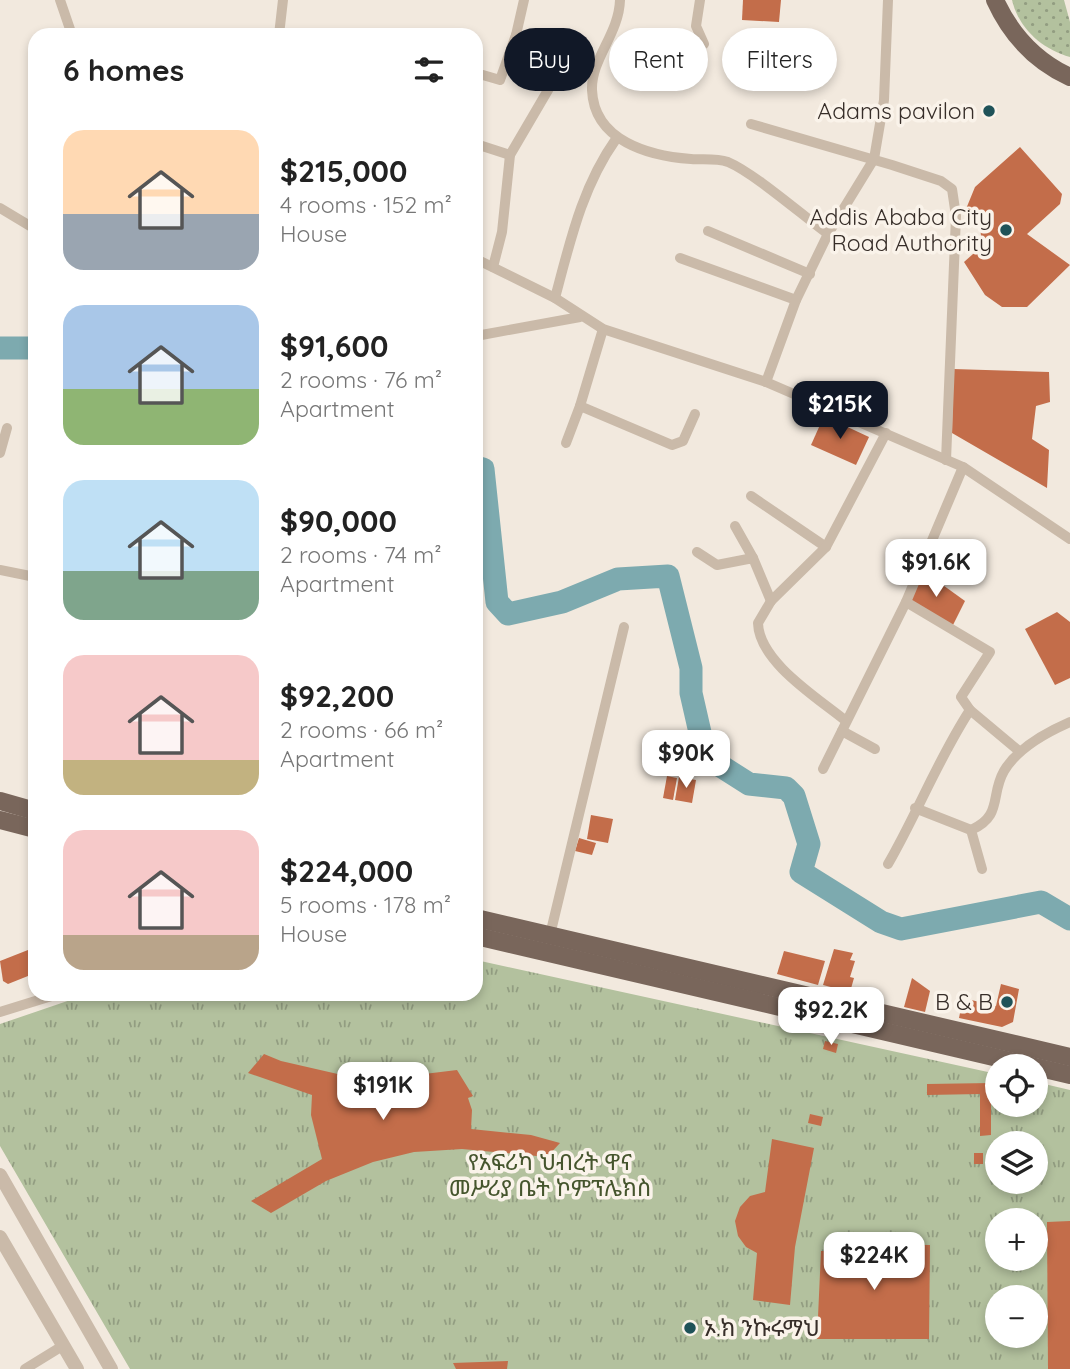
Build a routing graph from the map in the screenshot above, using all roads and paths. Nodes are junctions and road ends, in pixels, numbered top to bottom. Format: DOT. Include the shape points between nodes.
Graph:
graph roads {
  1 [pos="60,0"];
  2 [pos="284,0"];
  3 [pos="524,0"];
  4 [pos="620,0"];
  5 [pos="699,0"];
  6 [pos="888,0"];
  7 [pos="995,0"];
  8 [pos="70,28"];
  9 [pos="280,28"];
  10 [pos="518,28"];
  11 [pos="697,28"];
  12 [pos="504,69"];
  13 [pos="595,69"];
  14 [pos="483,75"];
  15 [pos="1070,77"];
  16 [pos="547,91"];
  17 [pos="594,91"];
  18 [pos="751,124"];
  19 [pos="616,139"];
  20 [pos="483,146"];
  21 [pos="510,155"];
  22 [pos="874,159"];
  23 [pos="0,208"];
  24 [pos="28,225"];
  25 [pos="708,231"];
  26 [pos="828,233"];
  27 [pos="680,258"];
  28 [pos="483,262"];
  29 [pos="493,267"];
  30 [pos="810,274"];
  31 [pos="555,298"];
  32 [pos="796,300"];
  33 [pos="580,317"];
  34 [pos="603,329"];
  35 [pos="483,334"];
  36 [pos="766,382"];
  37 [pos="580,406"];
  38 [pos="695,414"];
  39 [pos="7,428"];
  40 [pos="886,433"];
  41 [pos="566,443"];
  42 [pos="0,453"];
  43 [pos="946,460"];
  44 [pos="963,467"];
  45 [pos="751,496"];
  46 [pos="735,526"];
  47 [pos="1070,539"];
  48 [pos="826,547"];
  49 [pos="697,552"];
  50 [pos="753,558"];
  51 [pos="0,570"];
  52 [pos="28,576"];
  53 [pos="771,601"];
  54 [pos="906,602"];
  55 [pos="624,627"];
  56 [pos="970,709"];
  57 [pos="1070,722"];
  58 [pos="844,726"];
  59 [pos="875,749"];
  60 [pos="1019,751"];
  61 [pos="822,769"];
  62 [pos="0,801"];
  63 [pos="915,808"];
  64 [pos="28,809"];
  65 [pos="0,820"];
  66 [pos="28,827"];
  67 [pos="971,830"];
  68 [pos="888,864"];
  69 [pos="982,869"];
  70 [pos="483,920"];
  71 [pos="483,936"];
  72 [pos="538,938"];
  73 [pos="35,1001"];
  74 [pos="0,1012"];
  75 [pos="988,1054"];
  76 [pos="1070,1057"];
  77 [pos="1048,1069"];
  78 [pos="1070,1074"];
  79 [pos="0,1175"];
  80 [pos="0,1237"];
  81 [pos="64,1345"];
  82 [pos="25,1369"];
  83 [pos="78,1369"];
  84 [pos="111,1369"];
  1 -- 8 [label="street"];
  2 -- 9 [label="street"];
  3 -- 10 [label="street"];
  4 -- 13 [label="street" via="610,41"];
  5 -- 11 [label="street"];
  6 -- 22 [label="street" via="884,100"];
  7 -- 15 [label="main road" via="1033,55"];
  12 -- 14 [label="street" via="500,80"];
  16 -- 21 [label="street"];
  17 -- 19 [label="street" via="594,103"];
  18 -- 22 [label="street"];
  19 -- 26 [label="street" via="676,157 728,162"];
  19 -- 31 [label="street" via="579,212"];
  20 -- 21 [label="street"];
  21 -- 29 [label="street" via="502,232"];
  22 -- 26 [label="street"];
  22 -- 43 [label="street" via="941,181 955,195"];
  23 -- 24 [label="street"];
  25 -- 30 [label="street"];
  26 -- 30 [label="street"];
  27 -- 32 [label="street"];
  28 -- 29 [label="street"];
  29 -- 31 [label="street"];
  30 -- 32 [label="street"];
  31 -- 33 [label="street"];
  32 -- 36 [label="street"];
  33 -- 34 [label="street"];
  33 -- 35 [label="street"];
  34 -- 36 [label="street"];
  34 -- 37 [label="street"];
  36 -- 40 [label="street"];
  37 -- 38 [label="street" via="672,445 683,441"];
  37 -- 41 [label="street"];
  39 -- 42 [label="street"];
  40 -- 43 [label="street"];
  40 -- 48 [label="street"];
  43 -- 44 [label="street"];
  44 -- 47 [label="street"];
  44 -- 54 [label="street"];
  45 -- 48 [label="street"];
  46 -- 50 [label="street"];
  48 -- 53 [label="street"];
  49 -- 50 [label="street" via="717,565"];
  50 -- 53 [label="street"];
  51 -- 52 [label="street"];
  53 -- 58 [label="street" via="758,623 769,654"];
  54 -- 56 [label="street" via="990,652 961,698"];
  54 -- 58 [label="street"];
  55 -- 72 [label="street"];
  56 -- 60 [label="street"];
  56 -- 63 [label="street"];
  57 -- 60 [label="street"];
  58 -- 59 [label="street"];
  58 -- 61 [label="street"];
  60 -- 67 [label="street" via="1003,772 991,816"];
  62 -- 64 [label="main road"];
  63 -- 67 [label="street"];
  63 -- 68 [label="street"];
  65 -- 66 [label="main road"];
  67 -- 69 [label="street"];
  70 -- 72 [label="main road"];
  71 -- 72 [label="main road"];
  72 -- 75 [label="main road"];
  72 -- 76 [label="main road"];
  73 -- 74 [label="street"];
  77 -- 78 [label="main road"];
  79 -- 84 [label="street"];
  80 -- 81 [label="street"];
  81 -- 82 [label="street"];
  81 -- 83 [label="street"];
}
